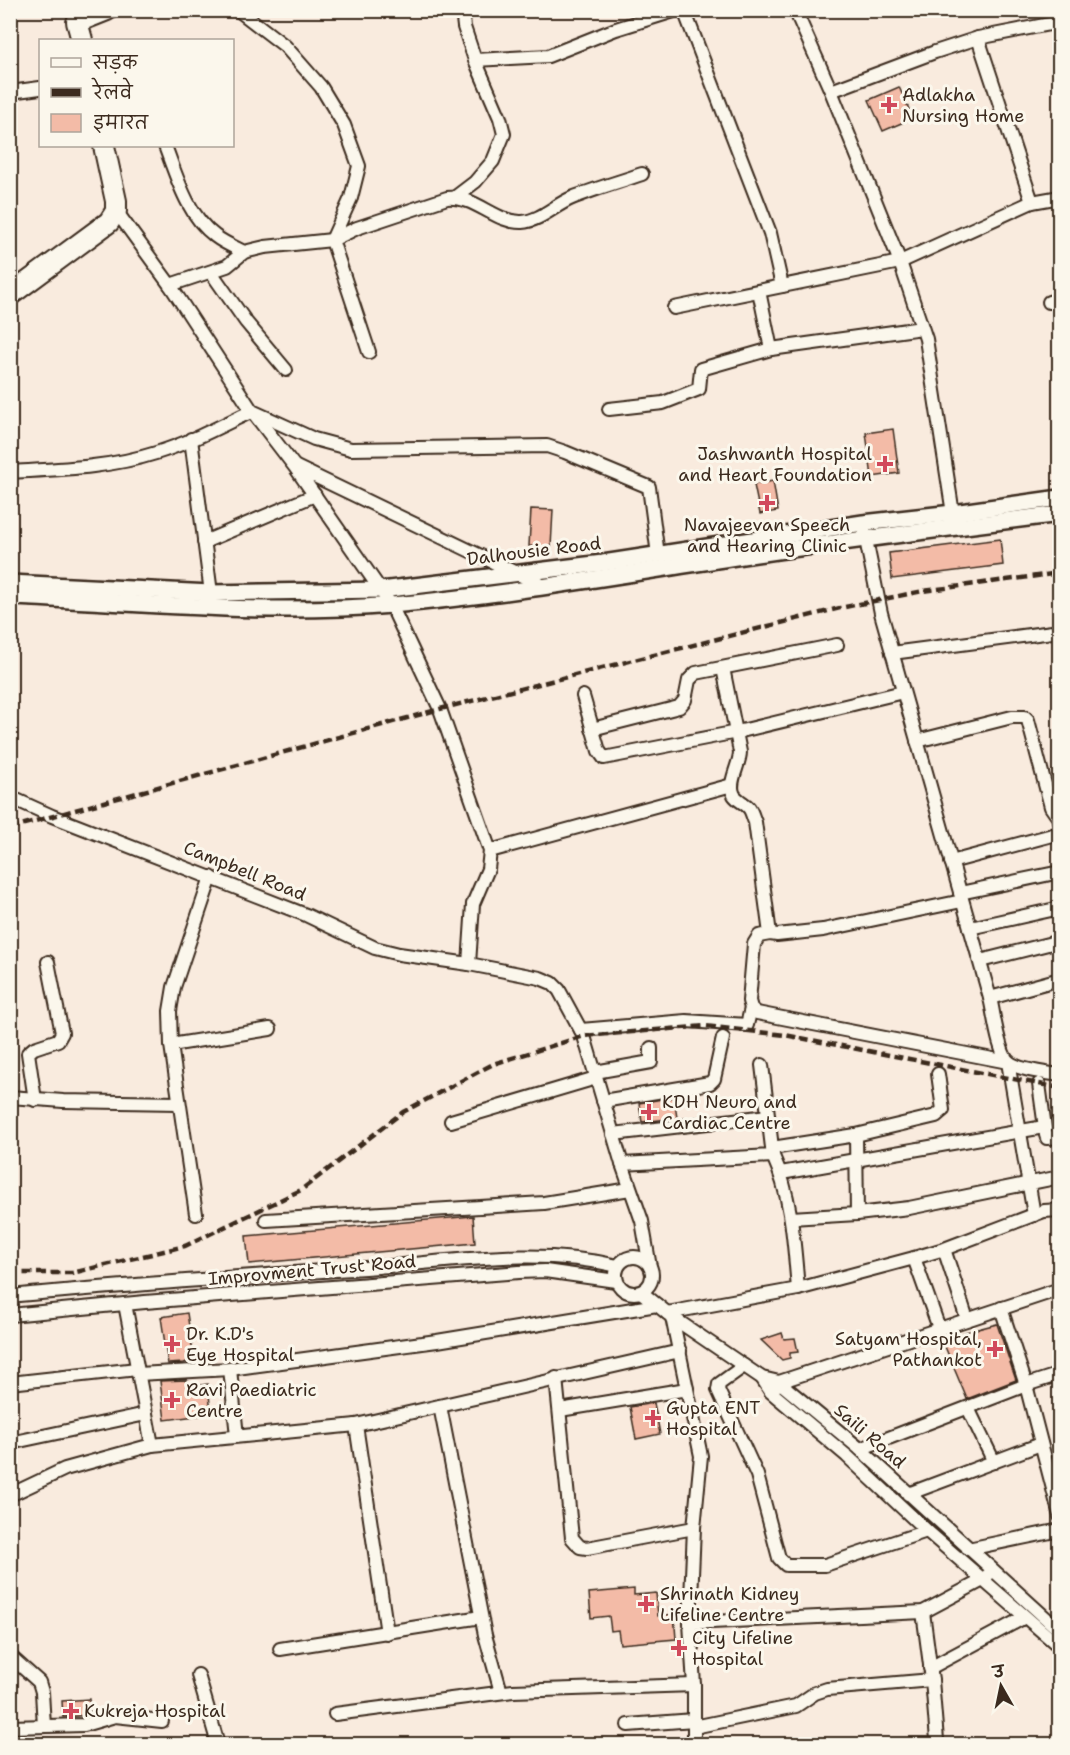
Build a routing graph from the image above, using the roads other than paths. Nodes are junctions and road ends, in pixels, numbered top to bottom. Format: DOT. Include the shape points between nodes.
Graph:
graph roads {
  1 [pos="107,10"];
  2 [pos="238,10"];
  3 [pos="462,10"];
  4 [pos="676,10"];
  5 [pos="684,10"];
  6 [pos="795,10"];
  7 [pos="1059,22"];
  8 [pos="78,24"];
  9 [pos="978,38"];
  10 [pos="475,60"];
  11 [pos="39,88"];
  12 [pos="831,91"];
  13 [pos="10,92"];
  14 [pos="104,147"];
  15 [pos="165,147"];
  16 [pos="642,174"];
  17 [pos="1059,197"];
  18 [pos="454,198"];
  19 [pos="1032,202"];
  20 [pos="116,211"];
  21 [pos="332,240"];
  22 [pos="244,252"];
  23 [pos="900,262"];
  24 [pos="211,272"];
  25 [pos="170,285"];
  26 [pos="783,286"];
  27 [pos="759,291"];
  28 [pos="10,295"];
  29 [pos="674,308"];
  30 [pos="922,328"];
  31 [pos="771,349"];
  32 [pos="369,352"];
  33 [pos="286,370"];
  34 [pos="609,410"];
  35 [pos="252,411"];
  36 [pos="191,439"];
  37 [pos="295,467"];
  38 [pos="10,472"];
  39 [pos="315,495"];
  40 [pos="1059,498"];
  41 [pos="1059,514"];
  42 [pos="955,520"];
  43 [pos="863,523"];
  44 [pos="865,540"];
  45 [pos="204,542"];
  46 [pos="658,555"];
  47 [pos="516,574"];
  48 [pos="10,583"];
  49 [pos="543,586"];
  50 [pos="381,590"];
  51 [pos="49,592"];
  52 [pos="211,593"];
  53 [pos="10,597"];
  54 [pos="391,605"];
  55 [pos="1059,631"];
  56 [pos="837,645"];
  57 [pos="892,653"];
  58 [pos="723,668"];
  59 [pos="903,692"];
  60 [pos="583,696"];
  61 [pos="592,729"];
  62 [pos="736,732"];
  63 [pos="917,741"];
  64 [pos="732,785"];
  65 [pos="10,797"];
  66 [pos="1054,798"];
  67 [pos="1059,820"];
  68 [pos="1059,833"];
  69 [pos="490,851"];
  70 [pos="951,862"];
  71 [pos="1059,872"];
  72 [pos="211,877"];
  73 [pos="961,897"];
  74 [pos="1059,908"];
  75 [pos="970,928"];
  76 [pos="770,934"];
  77 [pos="1059,941"];
  78 [pos="980,961"];
  79 [pos="48,962"];
  80 [pos="469,964"];
  81 [pos="1059,979"];
  82 [pos="990,998"];
  83 [pos="751,1008"];
  84 [pos="270,1029"];
  85 [pos="581,1030"];
  86 [pos="723,1038"];
  87 [pos="171,1046"];
  88 [pos="651,1048"];
  89 [pos="1008,1062"];
  90 [pos="762,1065"];
  91 [pos="938,1074"];
  92 [pos="596,1075"];
  93 [pos="1059,1075"];
  94 [pos="1039,1084"];
  95 [pos="10,1097"];
  96 [pos="35,1100"];
  97 [pos="603,1101"];
  98 [pos="178,1104"];
  99 [pos="768,1116"];
  100 [pos="451,1121"];
  101 [pos="1044,1126"];
  102 [pos="1019,1130"];
  103 [pos="613,1134"];
  104 [pos="856,1135"];
  105 [pos="1059,1137"];
  106 [pos="773,1152"];
  107 [pos="856,1160"];
  108 [pos="622,1164"];
  109 [pos="781,1173"];
  110 [pos="1059,1177"];
  111 [pos="1028,1183"];
  112 [pos="630,1189"];
  113 [pos="1059,1210"];
  114 [pos="195,1214"];
  115 [pos="857,1214"];
  116 [pos="1034,1215"];
  117 [pos="791,1218"];
  118 [pos="266,1220"];
  119 [pos="944,1249"];
  120 [pos="914,1258"];
  121 [pos="381,1266"];
  122 [pos="618,1266"];
  123 [pos="650,1267"];
  124 [pos="616,1281"];
  125 [pos="383,1283"];
  126 [pos="139,1284"];
  127 [pos="798,1288"];
  128 [pos="1059,1289"];
  129 [pos="641,1292"];
  130 [pos="10,1296"];
  131 [pos="145,1302"];
  132 [pos="125,1304"];
  133 [pos="657,1305"];
  134 [pos="1001,1308"];
  135 [pos="10,1315"];
  136 [pos="670,1315"];
  137 [pos="967,1319"];
  138 [pos="939,1328"];
  139 [pos="680,1351"];
  140 [pos="744,1366"];
  141 [pos="230,1369"];
  142 [pos="138,1372"];
  143 [pos="1059,1374"];
  144 [pos="556,1377"];
  145 [pos="10,1383"];
  146 [pos="1026,1385"];
  147 [pos="775,1387"];
  148 [pos="687,1389"];
  149 [pos="440,1406"];
  150 [pos="968,1408"];
  151 [pos="560,1410"];
  152 [pos="146,1414"];
  153 [pos="356,1425"];
  154 [pos="237,1436"];
  155 [pos="10,1443"];
  156 [pos="1041,1444"];
  157 [pos="152,1445"];
  158 [pos="860,1449"];
  159 [pos="994,1462"];
  160 [pos="908,1494"];
  161 [pos="10,1495"];
  162 [pos="1059,1516"];
  163 [pos="694,1528"];
  164 [pos="1059,1530"];
  165 [pos="927,1531"];
  166 [pos="968,1549"];
  167 [pos="993,1570"];
  168 [pos="983,1580"];
  169 [pos="923,1612"];
  170 [pos="481,1617"];
  171 [pos="1025,1617"];
  172 [pos="690,1623"];
  173 [pos="1059,1631"];
  174 [pos="387,1633"];
  175 [pos="1059,1647"];
  176 [pos="280,1649"];
  177 [pos="10,1656"];
  178 [pos="931,1674"];
  179 [pos="198,1675"];
  180 [pos="694,1685"];
  181 [pos="501,1692"];
  182 [pos="335,1714"];
  183 [pos="162,1721"];
  184 [pos="694,1723"];
  185 [pos="628,1725"];
  186 [pos="44,1726"];
  187 [pos="10,1727"];
  188 [pos="218,1744"];
  189 [pos="694,1744"];
  190 [pos="935,1744"];
  1 -- 8 [label="main road"];
  2 -- 21 [label="street" via="285,46 321,87 344,125 359,166 351,198"];
  3 -- 10 [label="street"];
  4 -- 10 [label="street" via="548,56"];
  5 -- 26 [label="street" via="770,232"];
  6 -- 12 [label="street"];
  7 -- 9 [label="street"];
  9 -- 12 [label="street"];
  9 -- 19 [label="street"];
  10 -- 18 [label="street" via="504,134 493,161"];
  11 -- 13 [label="street"];
  12 -- 23 [label="street"];
  14 -- 20 [label="main road"];
  15 -- 22 [label="street" via="195,214 214,236"];
  16 -- 18 [label="street" via="570,199 523,222"];
  17 -- 19 [label="street"];
  18 -- 21 [label="street" via="366,224"];
  19 -- 23 [label="street"];
  20 -- 25 [label="street"];
  20 -- 28 [label="main road" via="99,231"];
  21 -- 22 [label="street"];
  21 -- 32 [label="street"];
  22 -- 24 [label="street" via="227,266"];
  23 -- 26 [label="street"];
  23 -- 30 [label="street"];
  24 -- 25 [label="street"];
  24 -- 33 [label="street"];
  25 -- 35 [label="street"];
  26 -- 27 [label="street"];
  27 -- 29 [label="street"];
  27 -- 31 [label="street"];
  30 -- 31 [label="street"];
  30 -- 42 [label="street"];
  31 -- 34 [label="street" via="701,369 699,389 663,403"];
  35 -- 36 [label="street"];
  35 -- 37 [label="street"];
  35 -- 46 [label="street" via="314,439 351,449 533,445 565,452 649,487"];
  36 -- 38 [label="street" via="130,460"];
  36 -- 45 [label="street"];
  37 -- 39 [label="street"];
  37 -- 47 [label="street"];
  39 -- 45 [label="street"];
  39 -- 50 [label="street"];
  40 -- 42 [label="street, Dalhousie Road"];
  41 -- 42 [label="street, Dalhousie Road"];
  42 -- 43 [label="street, Dalhousie Road"];
  42 -- 44 [label="street, Dalhousie Road"];
  43 -- 44 [label="street"];
  43 -- 46 [label="street, Dalhousie Road"];
  44 -- 49 [label="street, Dalhousie Road"];
  44 -- 57 [label="street"];
  45 -- 52 [label="street"];
  46 -- 47 [label="street, Dalhousie Road"];
  47 -- 49 [label="street"];
  47 -- 50 [label="street, Dalhousie Road"];
  48 -- 51 [label="street, Dalhousie Road"];
  49 -- 54 [label="street, Dalhousie Road"];
  50 -- 52 [label="street, Dalhousie Road"];
  50 -- 54 [label="street"];
  51 -- 52 [label="street, Dalhousie Road"];
  51 -- 53 [label="street, Dalhousie Road"];
  51 -- 54 [label="street, Dalhousie Road" via="121,604 224,608"];
  54 -- 69 [label="street" via="440,709"];
  55 -- 57 [label="street"];
  56 -- 58 [label="street"];
  57 -- 59 [label="street"];
  58 -- 61 [label="street" via="691,676 685,700 675,709"];
  58 -- 62 [label="street"];
  59 -- 62 [label="street"];
  59 -- 63 [label="street"];
  60 -- 61 [label="street"];
  61 -- 62 [label="street" via="598,752 604,758"];
  62 -- 64 [label="street" via="740,759"];
  63 -- 66 [label="street" via="1025,717"];
  63 -- 70 [label="street"];
  64 -- 69 [label="street"];
  64 -- 76 [label="street" via="735,797 749,808 755,822"];
  65 -- 72 [label="street, Campbell Road"];
  66 -- 67 [label="street" via="1051,807"];
  68 -- 70 [label="street"];
  69 -- 80 [label="street" via="488,869 473,904"];
  70 -- 73 [label="street"];
  71 -- 73 [label="street"];
  72 -- 80 [label="street, Campbell Road" via="375,948"];
  72 -- 87 [label="street" via="174,987"];
  73 -- 75 [label="street"];
  73 -- 76 [label="street" via="823,930"];
  74 -- 75 [label="street"];
  75 -- 78 [label="street"];
  76 -- 83 [label="street" via="759,936 754,944"];
  77 -- 78 [label="street"];
  78 -- 82 [label="street"];
  79 -- 96 [label="street" via="62,1034 58,1040 28,1053"];
  80 -- 85 [label="street, Campbell Road" via="552,983"];
  81 -- 82 [label="street"];
  82 -- 89 [label="street"];
  83 -- 85 [label="street" via="747,1025 686,1021"];
  83 -- 89 [label="street" via="757,1013"];
  84 -- 87 [label="street"];
  85 -- 92 [label="street, Campbell Road"];
  86 -- 97 [label="street" via="710,1083"];
  87 -- 98 [label="street"];
  88 -- 92 [label="street" via="651,1062"];
  89 -- 93 [label="street"];
  89 -- 102 [label="street"];
  90 -- 99 [label="street"];
  91 -- 104 [label="street" via="943,1110 940,1113"];
  92 -- 97 [label="street, Campbell Road"];
  92 -- 100 [label="street"];
  94 -- 101 [label="street"];
  95 -- 96 [label="street"];
  96 -- 98 [label="street"];
  97 -- 103 [label="street, Campbell Road"];
  98 -- 114 [label="street"];
  99 -- 103 [label="street"];
  99 -- 106 [label="street"];
  101 -- 102 [label="street"];
  101 -- 105 [label="street" via="1047,1138"];
  102 -- 107 [label="street"];
  102 -- 111 [label="street"];
  103 -- 108 [label="street, Campbell Road"];
  104 -- 106 [label="street"];
  104 -- 107 [label="street"];
  106 -- 108 [label="street"];
  106 -- 109 [label="street"];
  107 -- 109 [label="street"];
  107 -- 115 [label="street"];
  108 -- 112 [label="street, Campbell Road"];
  109 -- 117 [label="street"];
  110 -- 111 [label="street"];
  111 -- 115 [label="street" via="909,1208"];
  111 -- 116 [label="street"];
  112 -- 118 [label="street" via="544,1203"];
  112 -- 123 [label="street, Campbell Road" via="642,1221"];
  113 -- 116 [label="street"];
  115 -- 117 [label="street"];
  116 -- 119 [label="street"];
  117 -- 127 [label="street"];
  119 -- 120 [label="street"];
  119 -- 137 [label="street"];
  120 -- 127 [label="street"];
  120 -- 138 [label="street"];
  121 -- 122 [label="street" via="509,1256 572,1257"];
  121 -- 125 [label="street"];
  121 -- 126 [label="street"];
  122 -- 123 [label="street" via="630,1258 645,1261"];
  122 -- 124 [label="street"];
  123 -- 129 [label="street" via="651,1281"];
  124 -- 125 [label="street, Improvment Trust Road" via="544,1271"];
  124 -- 129 [label="street" via="633,1293"];
  125 -- 131 [label="street, Improvment Trust Road"];
  126 -- 130 [label="street"];
  126 -- 131 [label="street"];
  127 -- 136 [label="street"];
  128 -- 134 [label="street"];
  129 -- 133 [label="street, Saili Road"];
  131 -- 132 [label="street, Improvment Trust Road"];
  132 -- 135 [label="street, Improvment Trust Road"];
  132 -- 142 [label="street"];
  133 -- 136 [label="street, Saili Road"];
  133 -- 141 [label="street"];
  134 -- 137 [label="street"];
  134 -- 146 [label="street"];
  136 -- 139 [label="street"];
  136 -- 140 [label="street, Saili Road"];
  137 -- 138 [label="street"];
  138 -- 147 [label="street"];
  139 -- 144 [label="street"];
  139 -- 148 [label="street"];
  140 -- 147 [label="street, Saili Road"];
  140 -- 165 [label="street" via="719,1384 718,1390 757,1474 779,1558 786,1565 825,1565"];
  141 -- 142 [label="street"];
  141 -- 154 [label="street"];
  142 -- 145 [label="street"];
  142 -- 152 [label="street"];
  143 -- 146 [label="street"];
  144 -- 149 [label="street"];
  144 -- 151 [label="street"];
  146 -- 150 [label="street"];
  146 -- 156 [label="street"];
  147 -- 158 [label="street, Saili Road"];
  147 -- 165 [label="street"];
  148 -- 151 [label="street"];
  148 -- 163 [label="street" via="701,1456"];
  149 -- 153 [label="street"];
  149 -- 170 [label="street"];
  150 -- 158 [label="street"];
  150 -- 159 [label="street"];
  151 -- 163 [label="street" via="572,1538 576,1544 587,1548"];
  152 -- 155 [label="street"];
  152 -- 157 [label="street"];
  153 -- 154 [label="street"];
  153 -- 174 [label="street"];
  154 -- 157 [label="street"];
  156 -- 159 [label="street"];
  156 -- 162 [label="street"];
  157 -- 161 [label="street" via="65,1469"];
  158 -- 160 [label="street, Saili Road"];
  159 -- 160 [label="street"];
  160 -- 166 [label="street, Saili Road"];
  163 -- 172 [label="street"];
  164 -- 166 [label="street"];
  165 -- 168 [label="street"];
  166 -- 167 [label="street, Saili Road"];
  167 -- 168 [label="street"];
  167 -- 173 [label="street, Saili Road"];
  168 -- 169 [label="street"];
  168 -- 171 [label="street"];
  169 -- 172 [label="street"];
  169 -- 178 [label="street"];
  170 -- 174 [label="street"];
  170 -- 181 [label="street"];
  171 -- 175 [label="street"];
  171 -- 178 [label="street"];
  172 -- 180 [label="street"];
  174 -- 176 [label="street"];
  177 -- 186 [label="street" via="39,1682"];
  178 -- 184 [label="street" via="828,1689 796,1706"];
  178 -- 190 [label="street"];
  179 -- 188 [label="street"];
  180 -- 181 [label="street"];
  180 -- 184 [label="street"];
  181 -- 182 [label="street"];
  183 -- 186 [label="street" via="116,1716 84,1725"];
  184 -- 185 [label="street"];
  184 -- 189 [label="street"];
  186 -- 187 [label="street"];
}
